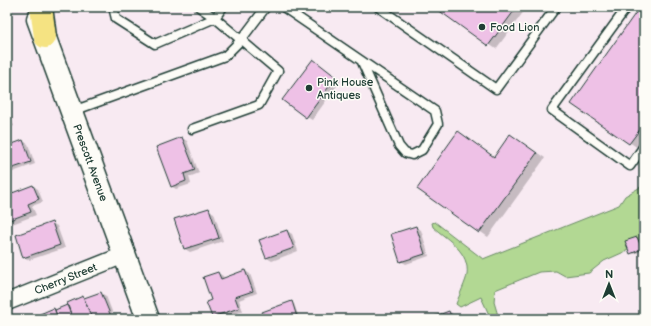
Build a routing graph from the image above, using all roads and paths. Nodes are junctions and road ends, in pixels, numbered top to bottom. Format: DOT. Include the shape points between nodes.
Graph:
graph roads {
  1 [pos="33,7"];
  2 [pos="41,7"];
  3 [pos="113,7"];
  4 [pos="199,7"];
  5 [pos="223,7"];
  6 [pos="266,7"];
  7 [pos="283,7"];
  8 [pos="378,7"];
  9 [pos="556,7"];
  10 [pos="627,7"];
  11 [pos="215,18"];
  12 [pos="45,37"];
  13 [pos="241,40"];
  14 [pos="362,62"];
  15 [pos="72,111"];
  16 [pos="192,129"];
  17 [pos="644,146"];
  18 [pos="124,255"];
  19 [pos="7,302"];
  20 [pos="148,319"];
  1 -- 12 [label="main road, Prescott Avenue"];
  2 -- 12 [label="highway"];
  3 -- 11 [label="lane" via="116,19 155,44"];
  4 -- 11 [label="lane"];
  5 -- 11 [label="lane"];
  6 -- 13 [label="lane"];
  7 -- 14 [label="lane"];
  8 -- 9 [label="lane" via="496,89"];
  10 -- 17 [label="lane" via="552,110 630,166"];
  11 -- 13 [label="lane"];
  12 -- 15 [label="main road, Prescott Avenue"];
  13 -- 15 [label="lane" via="225,56"];
  13 -- 16 [label="lane" via="278,71 259,105"];
  14 -- 14 [label="lane" via="435,111 438,124 422,150 412,155 405,154 399,146"];
  15 -- 18 [label="main road, Prescott Avenue"];
  18 -- 19 [label="street, Cherry Street"];
  18 -- 20 [label="main road, Prescott Avenue"];
}
